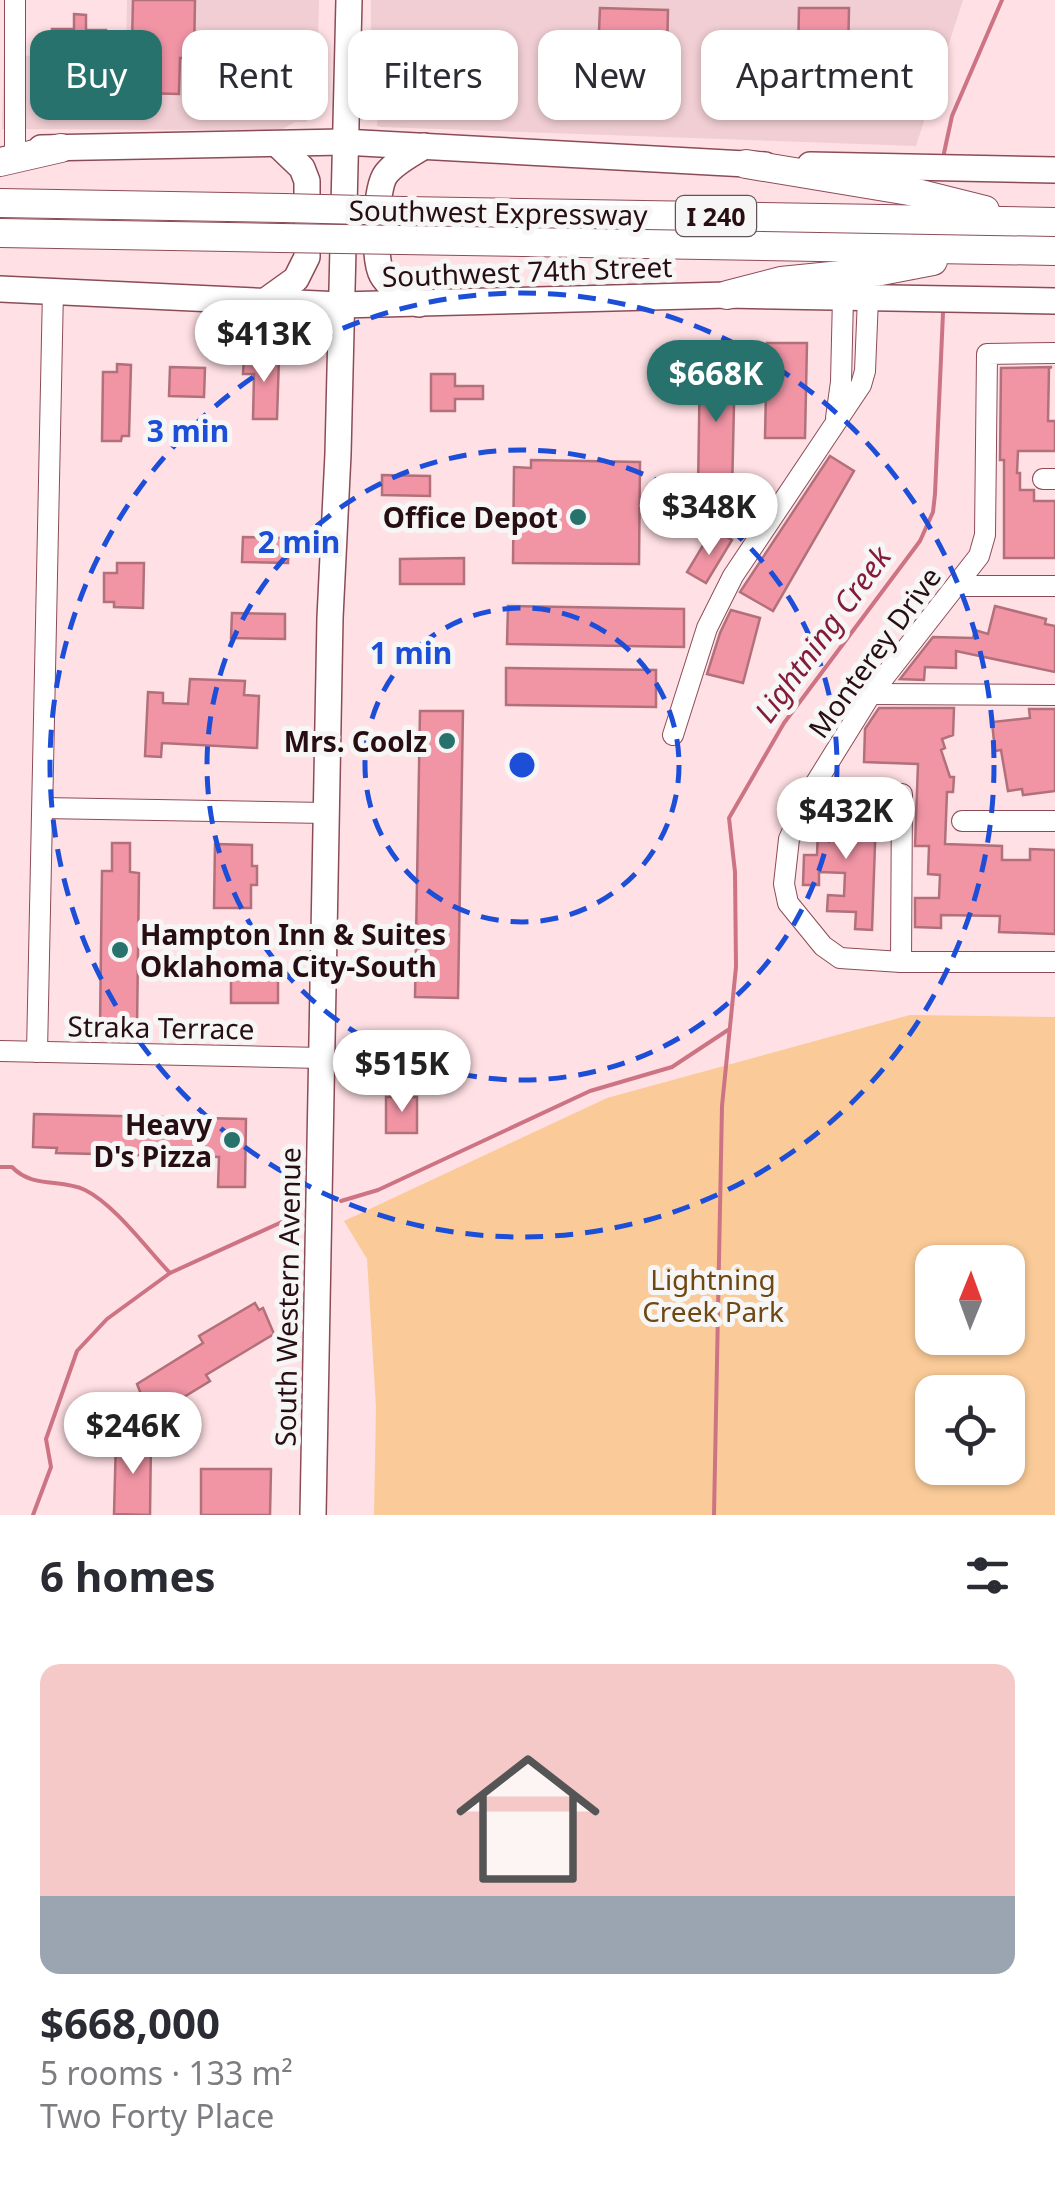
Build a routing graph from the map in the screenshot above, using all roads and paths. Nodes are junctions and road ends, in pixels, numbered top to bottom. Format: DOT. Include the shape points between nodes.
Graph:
graph roads {
  1 [pos="16,0"];
  2 [pos="349,0"];
  3 [pos="344,142"];
  4 [pos="277,144"];
  5 [pos="424,146"];
  6 [pos="61,148"];
  7 [pos="5,153"];
  8 [pos="746,164"];
  9 [pos="1055,170"];
  10 [pos="0,203"];
  11 [pos="1042,222"];
  12 [pos="0,233"];
  13 [pos="983,250"];
  14 [pos="1055,252"];
  15 [pos="0,289"];
  16 [pos="53,290"];
  17 [pos="727,295"];
  18 [pos="855,298"];
  19 [pos="1055,301"];
  20 [pos="264,302"];
  21 [pos="419,304"];
  22 [pos="341,306"];
  23 [pos="1055,354"];
  24 [pos="956,586"];
  25 [pos="1055,586"];
  26 [pos="871,694"];
  27 [pos="1055,696"];
  28 [pos="673,735"];
  29 [pos="812,789"];
  30 [pos="43,808"];
  31 [pos="326,813"];
  32 [pos="962,821"];
  33 [pos="1055,821"];
  34 [pos="901,962"];
  35 [pos="1055,962"];
  36 [pos="0,1051"];
  37 [pos="37,1052"];
  38 [pos="321,1058"];
  39 [pos="313,1515"];
  1 -- 7 [label="street"];
  2 -- 3 [label="main road, South Western Avenue"];
  3 -- 4 [label="main road"];
  3 -- 5 [label="main road"];
  3 -- 22 [label="main road, South Western Avenue"];
  4 -- 6 [label="main road"];
  4 -- 20 [label="main road" via="307,182 308,257 296,278"];
  5 -- 8 [label="main road"];
  5 -- 21 [label="main road" via="390,169 379,190 377,260 382,274"];
  6 -- 7 [label="highway"];
  8 -- 9 [label="main road"];
  8 -- 11 [label="highway"];
  10 -- 11 [label="highway, Southwest Expressway / I 240, bridge"];
  12 -- 13 [label="highway, Southwest Expressway / I 240, bridge"];
  13 -- 14 [label="highway, Southwest Expressway / I 240"];
  13 -- 17 [label="highway"];
  15 -- 16 [label="main road, Southwest 74th Street"];
  16 -- 20 [label="main road, Southwest 74th Street"];
  16 -- 30 [label="street"];
  17 -- 18 [label="main road, Southwest 74th Street"];
  17 -- 21 [label="main road, Southwest 74th Street"];
  18 -- 19 [label="main road, Southwest 74th Street"];
  18 -- 28 [label="street" via="836,420 732,576 707,628"];
  20 -- 22 [label="main road, Southwest 74th Street"];
  21 -- 22 [label="main road, Southwest 74th Street"];
  22 -- 31 [label="main road, South Western Avenue"];
  23 -- 24 [label="street, Monterey Drive" via="986,354 985,536"];
  24 -- 25 [label="street"];
  24 -- 26 [label="street, Monterey Drive"];
  26 -- 27 [label="street"];
  26 -- 29 [label="street, Monterey Drive"];
  29 -- 34 [label="street, Monterey Drive" via="789,839 788,903 840,958"];
  29 -- 34 [label="street" via="902,794"];
  30 -- 31 [label="street"];
  30 -- 37 [label="street"];
  31 -- 38 [label="main road, South Western Avenue"];
  32 -- 33 [label="street"];
  34 -- 35 [label="street"];
  36 -- 37 [label="street, Straka Terrace"];
  37 -- 38 [label="street, Straka Terrace"];
  38 -- 39 [label="main road, South Western Avenue"];
}
